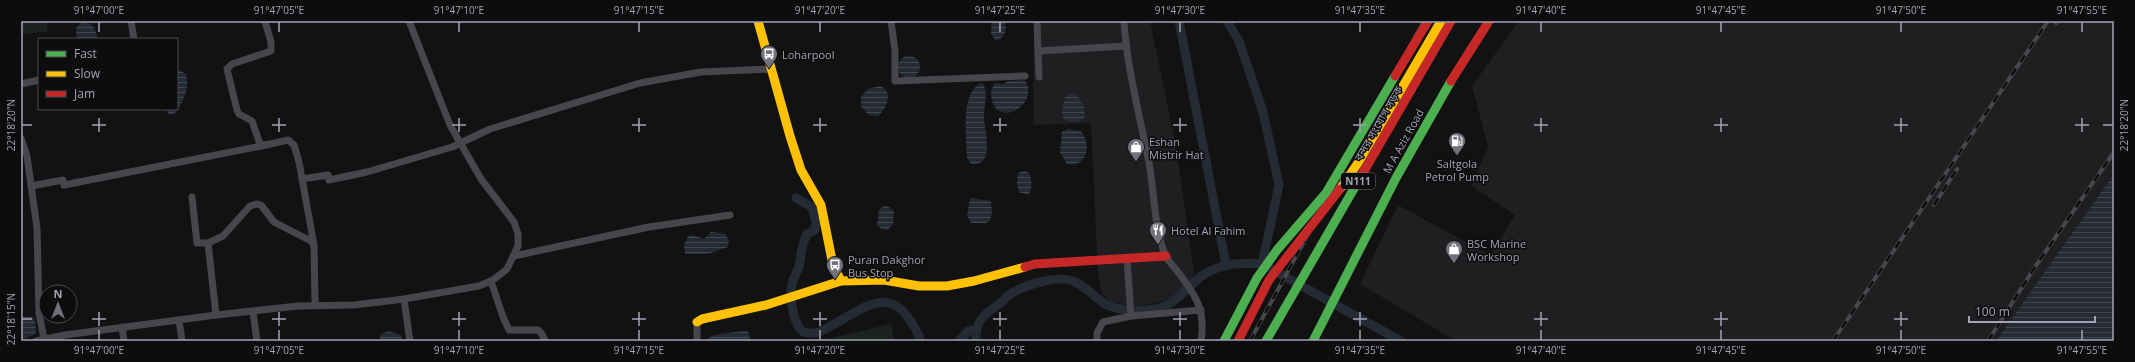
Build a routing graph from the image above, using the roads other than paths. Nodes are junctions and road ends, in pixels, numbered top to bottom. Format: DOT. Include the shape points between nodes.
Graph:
graph roads {
  1 [pos="131,21"];
  2 [pos="265,21"];
  3 [pos="409,21"];
  4 [pos="758,21"];
  5 [pos="891,21"];
  6 [pos="1037,21"];
  7 [pos="1124,21"];
  8 [pos="1428,21"];
  9 [pos="1441,21"];
  10 [pos="1451,21"];
  11 [pos="1489,21"];
  12 [pos="134,38"];
  13 [pos="1126,46"];
  14 [pos="1038,50"];
  15 [pos="771,69"];
  16 [pos="1025,76"];
  17 [pos="1039,77"];
  18 [pos="38,80"];
  19 [pos="21,84"];
  20 [pos="21,138"];
  21 [pos="460,143"];
  22 [pos="266,145"];
  23 [pos="24,162"];
  24 [pos="302,179"];
  25 [pos="31,186"];
  26 [pos="192,197"];
  27 [pos="730,215"];
  28 [pos="208,243"];
  29 [pos="314,245"];
  30 [pos="514,256"];
  31 [pos="1166,256"];
  32 [pos="1127,259"];
  33 [pos="492,280"];
  34 [pos="841,281"];
  35 [pos="404,300"];
  36 [pos="315,302"];
  37 [pos="1201,310"];
  38 [pos="253,312"];
  39 [pos="216,315"];
  40 [pos="1131,316"];
  41 [pos="179,320"];
  42 [pos="697,322"];
  43 [pos="122,327"];
  44 [pos="44,339"];
  45 [pos="36,341"];
  46 [pos="124,341"];
  47 [pos="182,341"];
  48 [pos="257,341"];
  49 [pos="410,341"];
  50 [pos="544,341"];
  51 [pos="697,341"];
  52 [pos="1096,341"];
  53 [pos="1201,341"];
  54 [pos="1224,341"];
  55 [pos="1238,341"];
  56 [pos="1266,341"];
  57 [pos="1313,341"];
  1 -- 12 [label="street"];
  2 -- 22 [label="street" via="271,52 232,64 227,69 239,114 252,121 260,144"];
  3 -- 21 [label="street" via="450,125"];
  4 -- 15 [label="main road"];
  5 -- 16 [label="street" via="895,81"];
  6 -- 14 [label="street"];
  7 -- 13 [label="street"];
  8 -- 54 [label="main road, bridge" via="1326,193 1277,250 1257,278"];
  9 -- 55 [label="main road, bridge" via="1358,163 1332,202 1269,280"];
  10 -- 56 [label="main road, বন্দর সংযোগ সড়ক / N111"];
  11 -- 57 [label="main road, M A Aziz Road" via="1461,63 1400,170"];
  13 -- 14 [label="street"];
  13 -- 31 [label="street"];
  14 -- 17 [label="street"];
  15 -- 21 [label="street" via="701,72 640,83 490,129"];
  15 -- 34 [label="main road" via="801,170 821,205 833,265"];
  18 -- 19 [label="street"];
  20 -- 23 [label="street" via="25,146"];
  21 -- 24 [label="street" via="452,148 367,172 329,180 328,176"];
  21 -- 30 [label="street" via="492,196 514,222 518,234 518,246"];
  22 -- 24 [label="street" via="288,140 292,142"];
  22 -- 25 [label="street" via="64,185 63,180"];
  23 -- 25 [label="street"];
  24 -- 29 [label="street"];
  25 -- 44 [label="street" via="38,240 38,313"];
  26 -- 28 [label="street" via="197,243"];
  27 -- 30 [label="street" via="649,227"];
  28 -- 29 [label="street" via="223,236 250,206 256,204 261,205 274,222"];
  28 -- 39 [label="street"];
  29 -- 36 [label="street"];
  30 -- 33 [label="street" via="507,268"];
  31 -- 32 [label="main road"];
  31 -- 37 [label="street" via="1194,294"];
  32 -- 34 [label="main road" via="1034,264 947,286 919,286 884,280"];
  32 -- 40 [label="street"];
  33 -- 35 [label="street" via="479,286"];
  33 -- 50 [label="street" via="502,317 509,330 538,330"];
  34 -- 42 [label="main road" via="761,306"];
  35 -- 38 [label="street" via="354,305 298,306"];
  35 -- 49 [label="street"];
  37 -- 40 [label="street"];
  37 -- 53 [label="street" via="1204,324"];
  38 -- 39 [label="street"];
  38 -- 48 [label="street"];
  39 -- 41 [label="street"];
  40 -- 52 [label="street" via="1103,322"];
  41 -- 43 [label="street"];
  41 -- 47 [label="street"];
  42 -- 51 [label="street"];
  43 -- 44 [label="street"];
  43 -- 46 [label="street"];
  44 -- 45 [label="street"];
}
